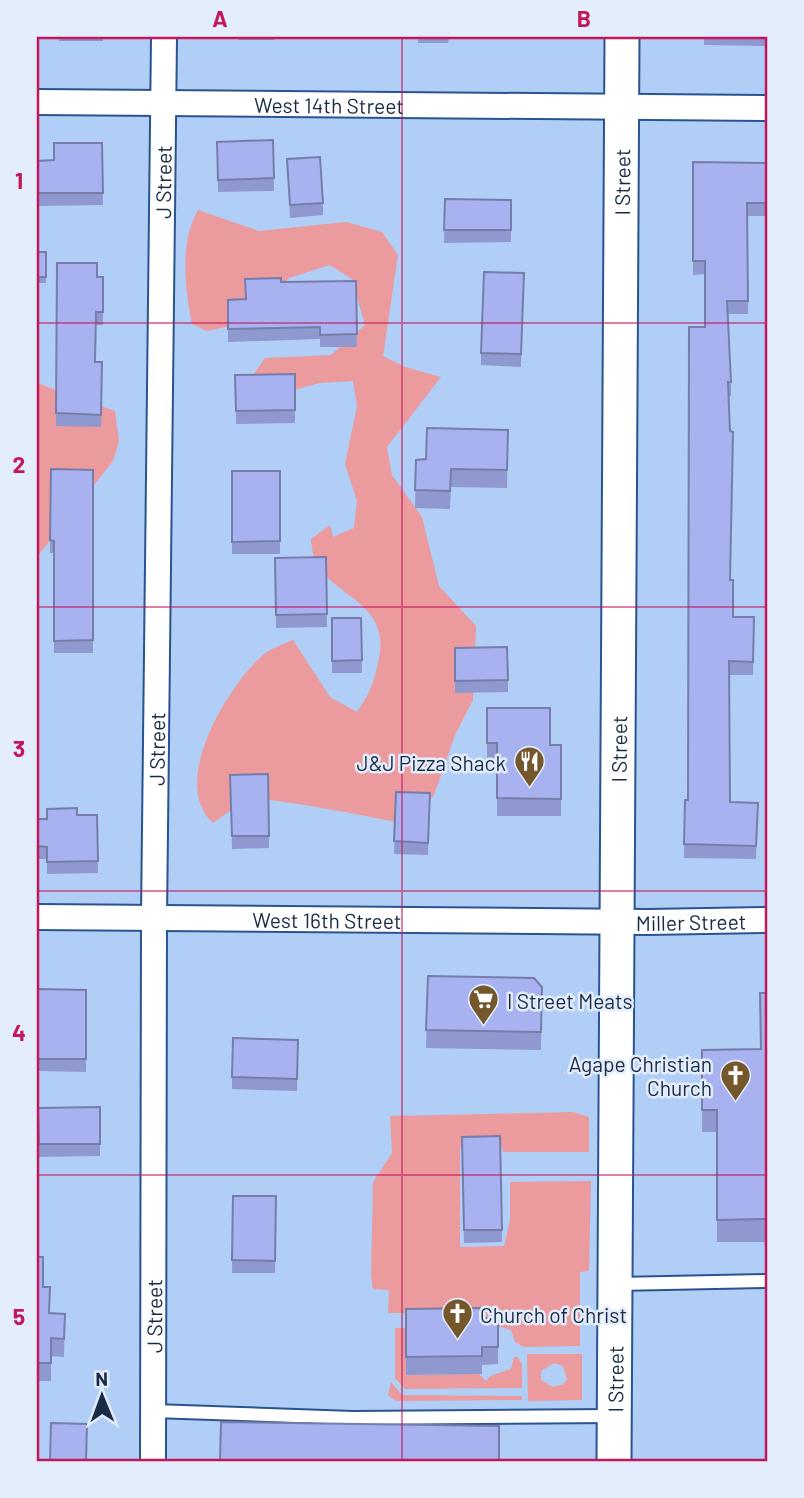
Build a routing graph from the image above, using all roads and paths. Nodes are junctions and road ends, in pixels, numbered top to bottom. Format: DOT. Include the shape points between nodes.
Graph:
graph roads {
  1 [pos="164,37"];
  2 [pos="622,37"];
  3 [pos="164,101"];
  4 [pos="37,102"];
  5 [pos="621,107"];
  6 [pos="767,108"];
  7 [pos="37,917"];
  8 [pos="154,917"];
  9 [pos="617,920"];
  10 [pos="767,920"];
  11 [pos="767,1281"];
  12 [pos="614,1284"];
  13 [pos="153,1411"];
  14 [pos="614,1416"];
  15 [pos="153,1461"];
  16 [pos="614,1461"];
  1 -- 3 [label="street, J Street"];
  2 -- 5 [label="street, I Street"];
  3 -- 4 [label="street, West 14th Street"];
  3 -- 5 [label="street, West 14th Street"];
  3 -- 8 [label="street, J Street"];
  5 -- 6 [label="street, West 14th Street"];
  5 -- 9 [label="street, I Street"];
  7 -- 8 [label="street, West 16th Street"];
  8 -- 9 [label="street, West 16th Street"];
  8 -- 13 [label="street, J Street"];
  9 -- 10 [label="street, Miller Street"];
  9 -- 12 [label="street, I Street"];
  11 -- 12 [label="lane"];
  12 -- 14 [label="street, I Street"];
  13 -- 14 [label="lane" via="353,1418"];
  13 -- 15 [label="street, J Street"];
  14 -- 16 [label="street, I Street"];
}
